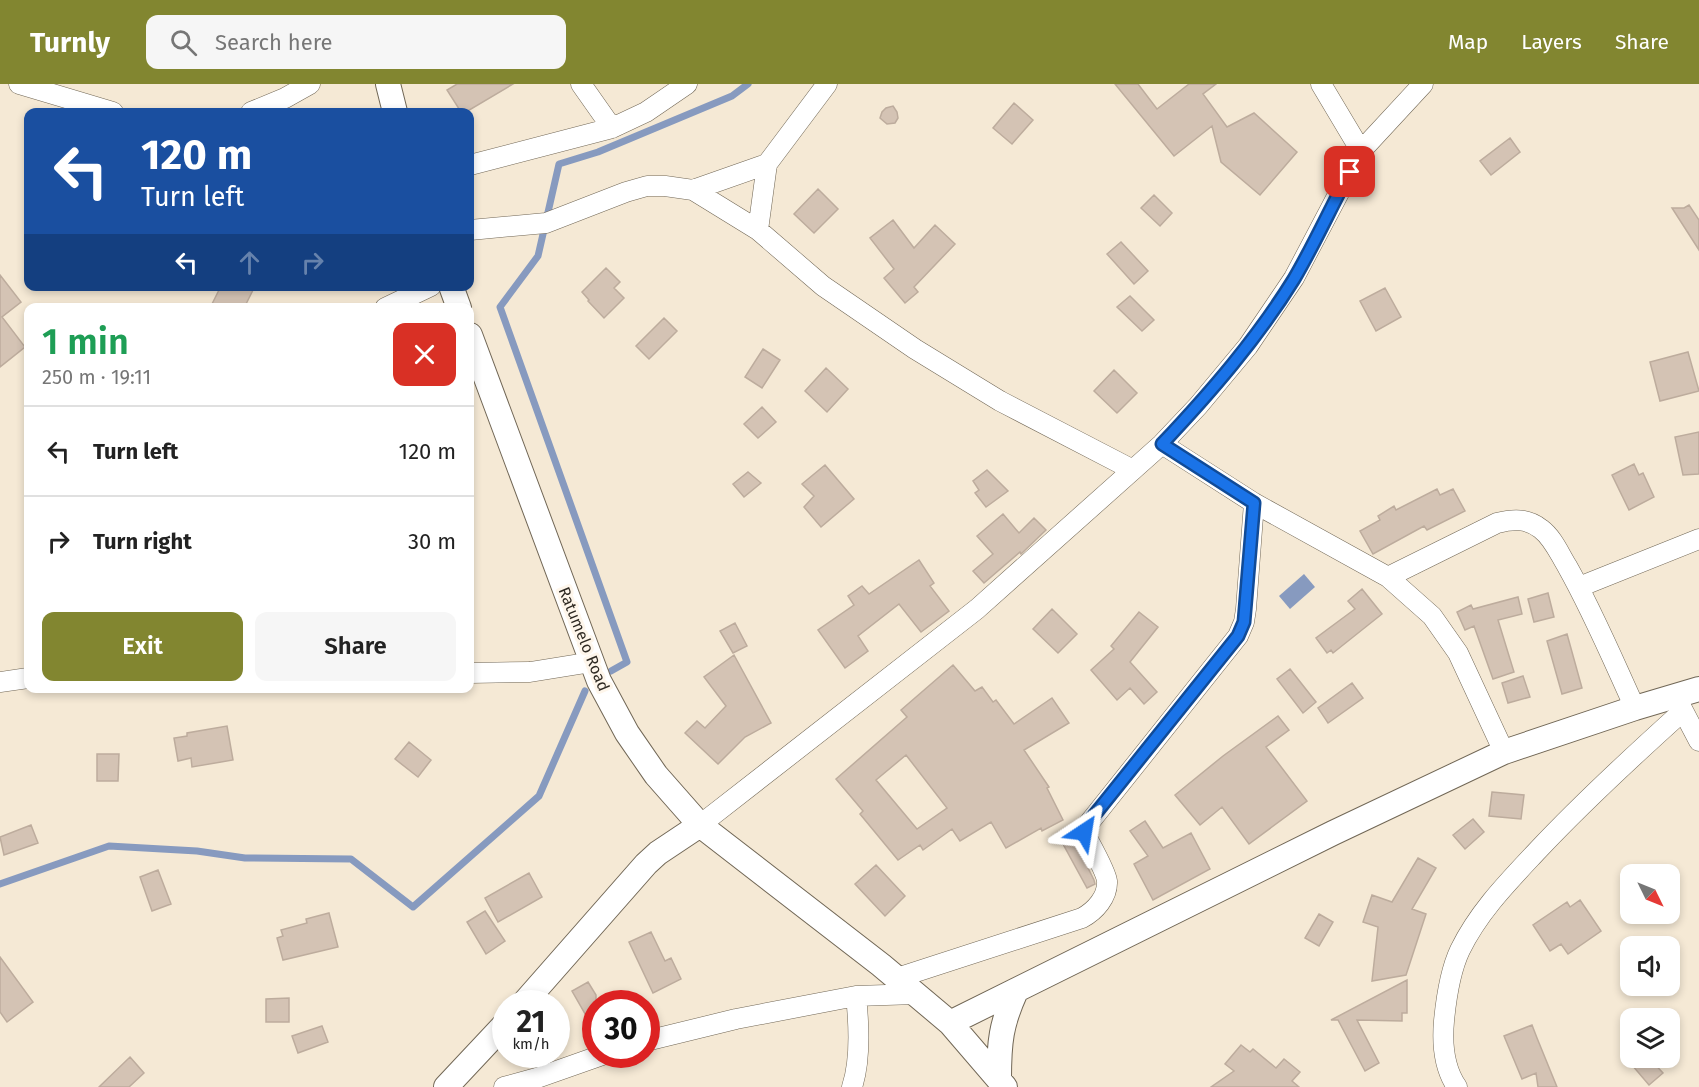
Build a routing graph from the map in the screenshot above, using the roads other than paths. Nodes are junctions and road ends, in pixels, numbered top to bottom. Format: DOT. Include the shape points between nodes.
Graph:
graph roads {
  1 [pos="20,84"];
  2 [pos="310,84"];
  3 [pos="388,84"];
  4 [pos="581,84"];
  5 [pos="687,84"];
  6 [pos="827,84"];
  7 [pos="1321,84"];
  8 [pos="1423,84"];
  9 [pos="100,108"];
  10 [pos="259,108"];
  11 [pos="394,108"];
  12 [pos="612,128"];
  13 [pos="1361,151"];
  14 [pos="474,164"];
  15 [pos="767,164"];
  16 [pos="693,190"];
  17 [pos="474,230"];
  18 [pos="758,230"];
  19 [pos="421,291"];
  20 [pos="395,303"];
  21 [pos="474,346"];
  22 [pos="1162,444"];
  23 [pos="1133,470"];
  24 [pos="1254,503"];
  25 [pos="1699,539"];
  26 [pos="1388,577"];
  27 [pos="1579,588"];
  28 [pos="592,662"];
  29 [pos="474,673"];
  30 [pos="24,679"];
  31 [pos="0,682"];
  32 [pos="1699,689"];
  33 [pos="1679,703"];
  34 [pos="1635,708"];
  35 [pos="1699,741"];
  36 [pos="1504,752"];
  37 [pos="700,825"];
  38 [pos="897,978"];
  39 [pos="536,990"];
  40 [pos="1016,991"];
  41 [pos="916,994"];
  42 [pos="856,996"];
  43 [pos="950,1023"];
  44 [pos="492,1038"];
  45 [pos="660,1038"];
  46 [pos="582,1062"];
  47 [pos="1002,1083"];
  48 [pos="446,1087"];
  49 [pos="504,1087"];
  50 [pos="852,1087"];
  51 [pos="1456,1087"];
  1 -- 9 [label="street"];
  2 -- 10 [label="street"];
  3 -- 11 [label="street"];
  4 -- 12 [label="street"];
  5 -- 12 [label="street" via="646,112"];
  6 -- 15 [label="street"];
  7 -- 13 [label="street"];
  8 -- 13 [label="street"];
  12 -- 14 [label="street"];
  13 -- 22 [label="street" via="1294,278 1248,346"];
  15 -- 16 [label="street"];
  15 -- 18 [label="street"];
  16 -- 17 [label="street" via="647,186 546,223"];
  16 -- 18 [label="street"];
  18 -- 23 [label="street" via="823,286 915,349 1000,401"];
  19 -- 20 [label="street"];
  21 -- 28 [label="street, Ratumelo Road"];
  22 -- 23 [label="street"];
  22 -- 24 [label="street"];
  23 -- 37 [label="street" via="977,609"];
  24 -- 26 [label="street"];
  24 -- 38 [label="street" via="1246,609 1238,636 1084,828 1107,880 1100,904 1082,918"];
  25 -- 27 [label="street"];
  26 -- 27 [label="street" via="1497,523 1514,519 1542,529"];
  26 -- 36 [label="street" via="1432,616 1458,653"];
  27 -- 34 [label="street"];
  28 -- 29 [label="street" via="530,672"];
  28 -- 37 [label="street, Ratumelo Road" via="627,733 656,775"];
  30 -- 31 [label="street"];
  32 -- 33 [label="street"];
  33 -- 34 [label="street"];
  33 -- 35 [label="street"];
  33 -- 51 [label="street" via="1479,917 1459,953 1446,1002 1443,1039 1450,1078"];
  34 -- 36 [label="street"];
  36 -- 40 [label="street"];
  37 -- 38 [label="street, Ratumelo Road"];
  37 -- 39 [label="street" via="646,864"];
  38 -- 41 [label="street, Ratumelo Road"];
  40 -- 43 [label="street"];
  40 -- 47 [label="street" via="1004,1017 999,1043"];
  41 -- 42 [label="street"];
  41 -- 43 [label="street, Ratumelo Road"];
  42 -- 45 [label="street"];
  42 -- 50 [label="street" via="858,1031"];
  43 -- 47 [label="street, Ratumelo Road"];
  44 -- 48 [label="street"];
  46 -- 49 [label="street"];
}
